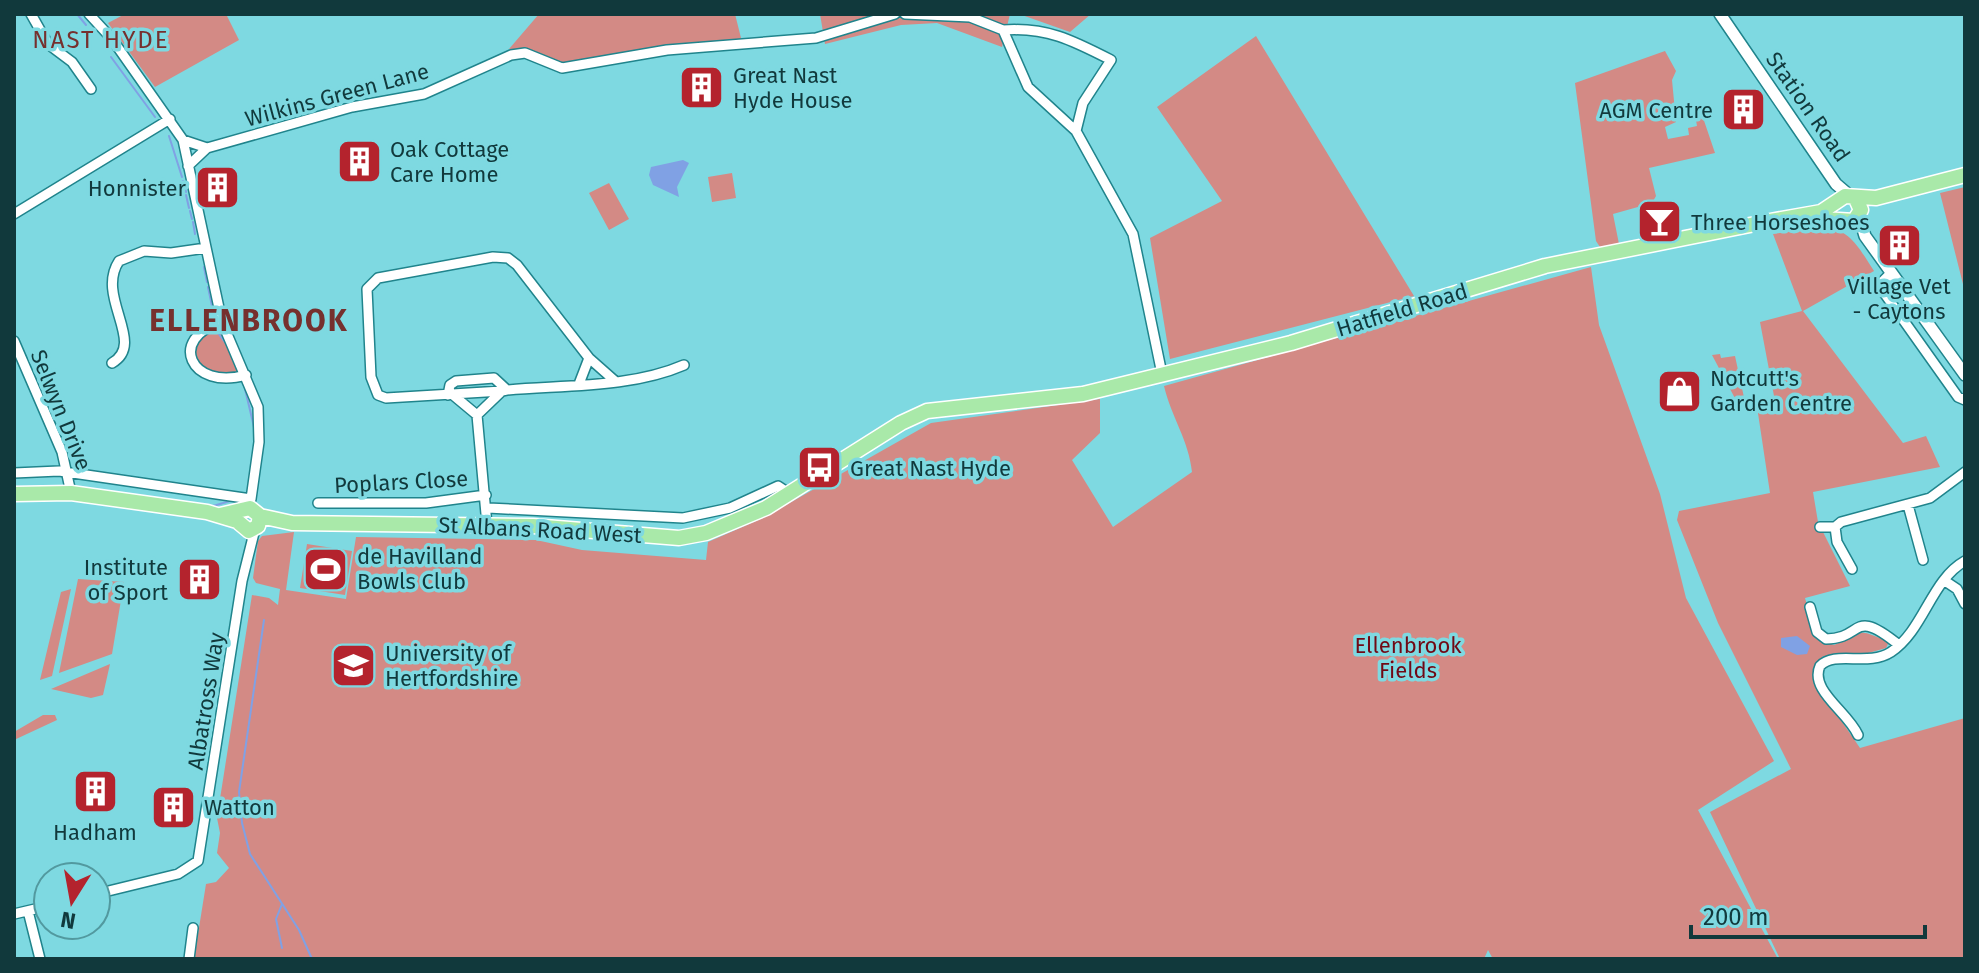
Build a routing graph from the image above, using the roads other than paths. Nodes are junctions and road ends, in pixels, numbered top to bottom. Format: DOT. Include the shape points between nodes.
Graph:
graph roads {
  1 [pos="31,14"];
  2 [pos="89,14"];
  3 [pos="895,14"];
  4 [pos="905,14"];
  5 [pos="1720,14"];
  6 [pos="1003,30"];
  7 [pos="91,89"];
  8 [pos="170,119"];
  9 [pos="1076,131"];
  10 [pos="183,140"];
  11 [pos="207,148"];
  12 [pos="188,166"];
  13 [pos="1965,175"];
  14 [pos="1876,198"];
  15 [pos="1845,200"];
  16 [pos="14,214"];
  17 [pos="1805,217"];
  18 [pos="1852,218"];
  19 [pos="206,248"];
  20 [pos="1890,274"];
  21 [pos="222,322"];
  22 [pos="14,341"];
  23 [pos="589,358"];
  24 [pos="112,363"];
  25 [pos="684,365"];
  26 [pos="1162,374"];
  27 [pos="246,375"];
  28 [pos="1965,375"];
  29 [pos="615,381"];
  30 [pos="579,384"];
  31 [pos="505,391"];
  32 [pos="450,395"];
  33 [pos="1965,400"];
  34 [pos="999,404"];
  35 [pos="477,415"];
  36 [pos="69,472"];
  37 [pos="1965,472"];
  38 [pos="14,473"];
  39 [pos="71,493"];
  40 [pos="14,494"];
  41 [pos="790,494"];
  42 [pos="486,495"];
  43 [pos="318,503"];
  44 [pos="1908,505"];
  45 [pos="488,508"];
  46 [pos="249,517"];
  47 [pos="487,525"];
  48 [pos="1820,527"];
  49 [pos="1835,527"];
  50 [pos="1923,560"];
  51 [pos="1965,561"];
  52 [pos="1852,569"];
  53 [pos="1945,581"];
  54 [pos="1965,604"];
  55 [pos="1810,607"];
  56 [pos="1899,645"];
  57 [pos="1858,735"];
  58 [pos="112,890"];
  59 [pos="32,910"];
  60 [pos="28,911"];
  61 [pos="14,914"];
  62 [pos="193,928"];
  63 [pos="40,959"];
  64 [pos="189,959"];
  1 -- 7 [label="street" via="48,44 72,62"];
  2 -- 8 [label="street"];
  3 -- 11 [label="street, Wilkins Green Lane" via="816,38 667,50 562,68 525,53 511,55 424,94 352,107"];
  4 -- 6 [label="street" via="970,17"];
  5 -- 15 [label="street, Station Road"];
  6 -- 9 [label="street" via="1028,87"];
  6 -- 9 [label="street" via="1034,28 1111,60 1083,103"];
  8 -- 10 [label="street"];
  8 -- 16 [label="street"];
  9 -- 26 [label="street" via="1133,234"];
  10 -- 11 [label="street"];
  10 -- 12 [label="street, Albatross Way"];
  11 -- 12 [label="street, Wilkins Green Lane"];
  12 -- 19 [label="street, Albatross Way"];
  13 -- 14 [label="main road, Hatfield Road"];
  14 -- 15 [label="main road, Hatfield Road"];
  14 -- 18 [label="main road"];
  15 -- 17 [label="main road, Hatfield Road"];
  15 -- 18 [label="main road"];
  15 -- 18 [label="main road" via="1835,213"];
  17 -- 18 [label="main road, Hatfield Road"];
  17 -- 26 [label="main road, Hatfield Road" via="1545,266 1291,343"];
  18 -- 20 [label="street"];
  19 -- 21 [label="street, Albatross Way"];
  19 -- 24 [label="street" via="144,251 119,261 111,286 126,343 124,354"];
  20 -- 28 [label="street"];
  20 -- 33 [label="street" via="1881,283 1882,290"];
  21 -- 27 [label="street, Albatross Way"];
  21 -- 27 [label="street" via="196,335 191,349 195,366 220,380"];
  22 -- 36 [label="street, Selwyn Drive"];
  23 -- 29 [label="street"];
  23 -- 30 [label="street"];
  23 -- 32 [label="street" via="508,258 372,281 364,295 371,377 378,395"];
  25 -- 29 [label="street"];
  26 -- 34 [label="main road, Hatfield Road" via="1083,394"];
  27 -- 46 [label="street, Albatross Way" via="260,417"];
  29 -- 30 [label="street"];
  30 -- 31 [label="street"];
  31 -- 32 [label="street"];
  31 -- 35 [label="street"];
  32 -- 35 [label="street"];
  34 -- 41 [label="main road, St Albans Road West" via="927,411"];
  35 -- 42 [label="street"];
  36 -- 38 [label="street, St Albans Road West"];
  36 -- 39 [label="street, Selwyn Drive"];
  36 -- 46 [label="street, St Albans Road West"];
  37 -- 44 [label="street" via="1934,496"];
  39 -- 40 [label="main road, St Albans Road West"];
  39 -- 46 [label="main road, St Albans Road West"];
  41 -- 45 [label="street, St Albans Road West" via="778,486 730,508 683,518"];
  41 -- 47 [label="main road, St Albans Road West" via="725,526 679,538"];
  42 -- 43 [label="street, Poplars Close" via="420,503"];
  42 -- 45 [label="street"];
  44 -- 49 [label="street"];
  44 -- 50 [label="street"];
  45 -- 47 [label="street"];
  46 -- 47 [label="main road, St Albans Road West"];
  46 -- 58 [label="street, Albatross Way" via="198,861 178,874"];
  48 -- 49 [label="street"];
  49 -- 52 [label="street"];
  51 -- 53 [label="street"];
  53 -- 54 [label="street"];
  53 -- 56 [label="street"];
  55 -- 56 [label="street" via="1823,638 1836,639 1868,626"];
  56 -- 57 [label="street" via="1874,659 1831,659 1818,669 1820,688 1849,716"];
  59 -- 60 [label="street"];
  60 -- 61 [label="street"];
  60 -- 63 [label="street"];
  62 -- 64 [label="street"];
}
